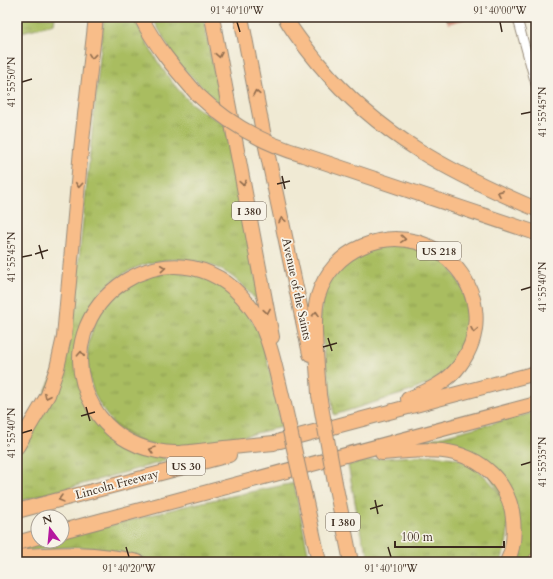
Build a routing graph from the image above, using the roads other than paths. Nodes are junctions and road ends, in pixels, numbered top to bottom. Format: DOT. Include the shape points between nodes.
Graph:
graph roads {
  1 [pos="96,17"];
  2 [pos="141,17"];
  3 [pos="212,17"];
  4 [pos="241,17"];
  5 [pos="285,17"];
  6 [pos="517,17"];
  7 [pos="536,86"];
  8 [pos="536,209"];
  9 [pos="536,233"];
  10 [pos="536,373"];
  11 [pos="319,395"];
  12 [pos="284,404"];
  13 [pos="536,404"];
  14 [pos="355,421"];
  15 [pos="274,443"];
  16 [pos="17,447"];
  17 [pos="317,463"];
  18 [pos="340,503"];
  19 [pos="17,511"];
  20 [pos="70,528"];
  21 [pos="30,539"];
  22 [pos="17,543"];
  23 [pos="17,558"];
  24 [pos="138,562"];
  25 [pos="319,562"];
  26 [pos="352,562"];
  27 [pos="362,562"];
  28 [pos="507,562"];
  1 -- 16 [label="highway, one-way" via="64,337 48,395"];
  2 -- 9 [label="highway, bridge" via="145,27 179,74 197,94 216,112 254,136 280,148"];
  3 -- 12 [label="highway, I 380, one-way"];
  11 -- 4 [label="highway, Avenue of the Saints / I 380, one-way"];
  8 -- 5 [label="highway, one-way" via="442,166 382,126 328,75"];
  6 -- 7 [label="street"];
  10 -- 14 [label="highway, US 30"];
  11 -- 14 [label="highway, US 218, one-way" via="317,298 327,274 337,263 358,248 372,242 396,238 422,243 445,255 468,284 474,308 474,332 466,356 441,383"];
  11 -- 18 [label="highway, Avenue of the Saints / I 380, bridge"];
  15 -- 12 [label="highway, one-way" via="180,453 157,451 125,440 100,418 85,388 80,351 85,333 101,303 127,279 161,267 180,266 198,270 232,287 257,317 266,338"];
  12 -- 25 [label="highway, I 380, bridge"];
  13 -- 17 [label="highway, US 30"];
  14 -- 15 [label="highway, Lincoln Freeway / US 30"];
  15 -- 19 [label="highway, Lincoln Freeway / US 30, one-way"];
  17 -- 20 [label="highway, US 30"];
  17 -- 28 [label="highway" via="414,449 457,453 472,459 485,467 506,493 515,526 514,541"];
  18 -- 26 [label="highway, Avenue of the Saints / I 380"];
  18 -- 27 [label="highway"];
  21 -- 22 [label="highway"];
  23 -- 24 [label="highway" via="73,553"];
}
